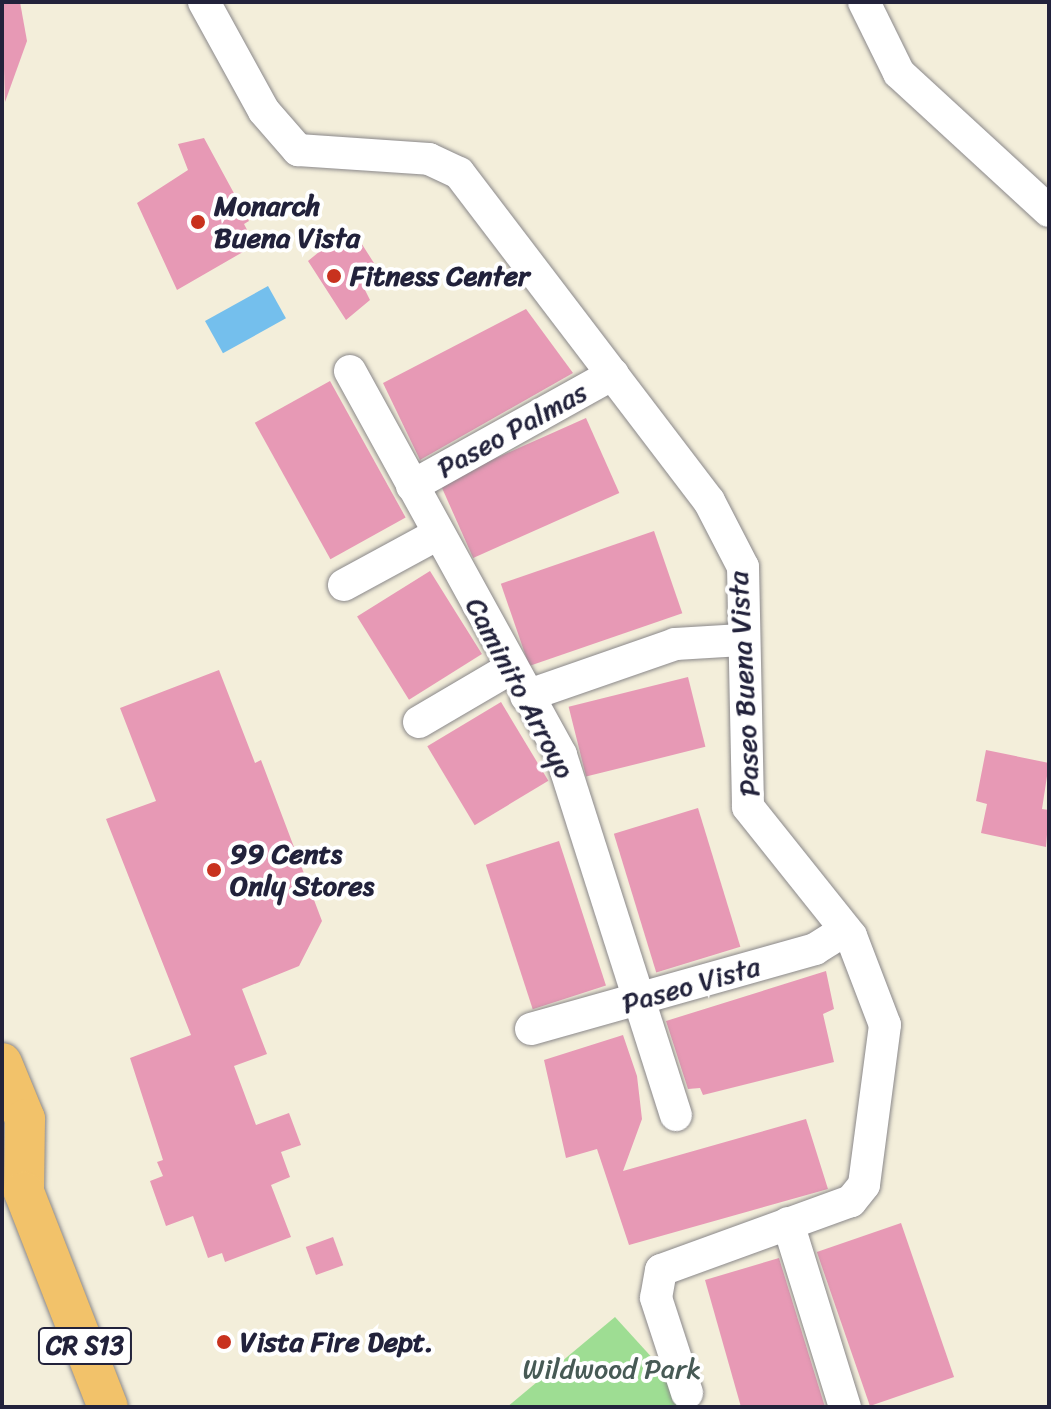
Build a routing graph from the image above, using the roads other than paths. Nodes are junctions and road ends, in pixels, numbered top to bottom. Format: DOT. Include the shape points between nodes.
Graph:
graph roads {
  1 [pos="204,2"];
  2 [pos="864,2"];
  3 [pos="1049,211"];
  4 [pos="350,371"];
  5 [pos="613,374"];
  6 [pos="412,486"];
  7 [pos="438,534"];
  8 [pos="344,585"];
  9 [pos="742,640"];
  10 [pos="518,682"];
  11 [pos="419,722"];
  12 [pos="846,930"];
  13 [pos="639,1000"];
  14 [pos="531,1029"];
  15 [pos="2,1063"];
  16 [pos="676,1115"];
  17 [pos="13,1182"];
  18 [pos="788,1223"];
  19 [pos="687,1393"];
  20 [pos="108,1407"];
  21 [pos="845,1407"];
  1 -- 5 [label="street, Paseo Buena Vista" via="264,111 298,150 429,159 459,173"];
  2 -- 3 [label="street" via="899,73"];
  4 -- 6 [label="street, Caminito Arroyo"];
  5 -- 6 [label="street, Paseo Palmas"];
  5 -- 9 [label="street, Paseo Buena Vista" via="709,501 743,567"];
  6 -- 7 [label="street, Caminito Arroyo"];
  7 -- 8 [label="street"];
  7 -- 10 [label="street, Caminito Arroyo"];
  9 -- 10 [label="street" via="675,644"];
  9 -- 12 [label="street, Paseo Buena Vista" via="748,807"];
  10 -- 11 [label="street"];
  10 -- 13 [label="street, Caminito Arroyo" via="561,755"];
  12 -- 13 [label="street, Paseo Vista" via="815,949"];
  12 -- 18 [label="street, Paseo Buena Vista" via="885,1025 864,1185 851,1201"];
  13 -- 14 [label="street, Paseo Vista"];
  13 -- 16 [label="street, Caminito Arroyo"];
  15 -- 17 [label="main road, CR S13" via="25,1119"];
  17 -- 20 [label="main road, CR S13"];
  18 -- 19 [label="street, Paseo Buena Vista" via="661,1270 656,1298"];
  18 -- 21 [label="street"];
}
